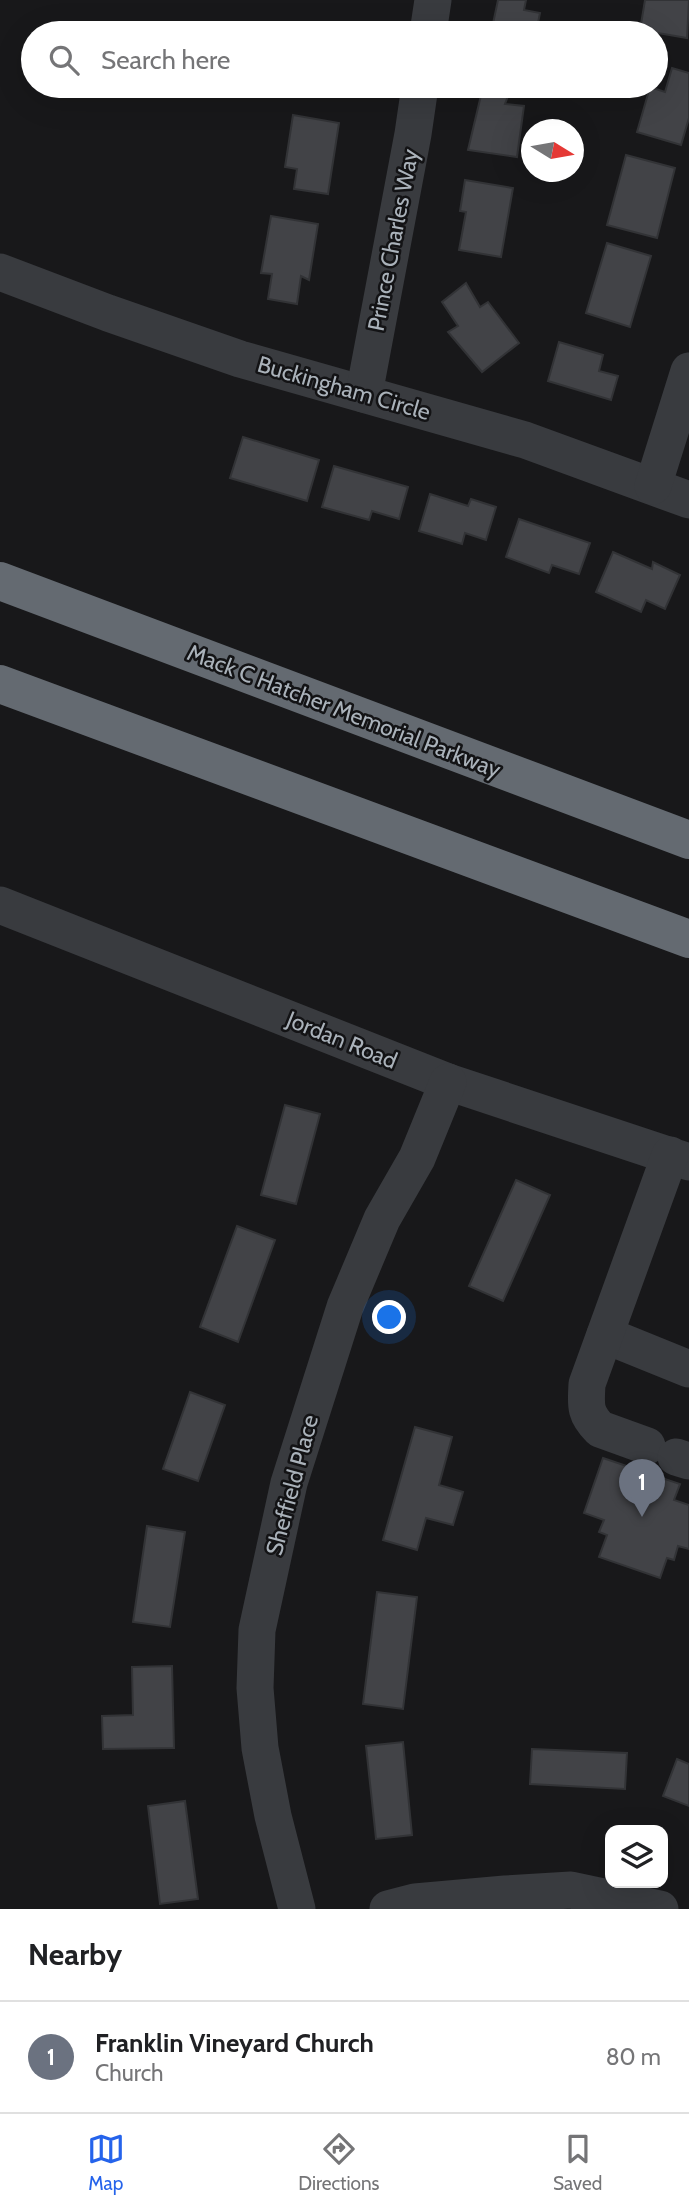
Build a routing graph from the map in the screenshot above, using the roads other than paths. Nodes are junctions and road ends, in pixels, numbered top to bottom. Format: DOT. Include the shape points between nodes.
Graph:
graph roads {
  1 [pos="433,0"];
  2 [pos="430,21"];
  3 [pos="418,98"];
  4 [pos="0,272"];
  5 [pos="689,371"];
  6 [pos="364,394"];
  7 [pos="653,485"];
  8 [pos="689,500"];
  9 [pos="0,581"];
  10 [pos="0,684"];
  11 [pos="689,840"];
  12 [pos="0,905"];
  13 [pos="689,939"];
  14 [pos="448,1082"];
  15 [pos="680,1158"];
  16 [pos="605,1335"];
  17 [pos="689,1368"];
  18 [pos="671,1455"];
  19 [pos="297,1909"];
  20 [pos="388,1909"];
  21 [pos="660,1909"];
  1 -- 2 [label="street"];
  3 -- 6 [label="street, Prince Charles Way"];
  4 -- 6 [label="street, Buckingham Circle" via="228,355"];
  5 -- 7 [label="street"];
  6 -- 7 [label="street, Buckingham Circle" via="525,440"];
  7 -- 8 [label="street, Buckingham Circle"];
  9 -- 11 [label="highway, Mack C Hatcher Memorial Parkway"];
  10 -- 13 [label="highway"];
  12 -- 14 [label="street, Jordan Road"];
  14 -- 15 [label="street, Jordan Road"];
  14 -- 19 [label="street, Sheffield Place" via="345,1307 289,1483 257,1630 260,1748"];
  15 -- 16 [label="street"];
  16 -- 17 [label="street"];
  16 -- 18 [label="street" via="587,1384 586,1410 600,1429"];
  20 -- 21 [label="street" via="415,1902 571,1890"];
}
